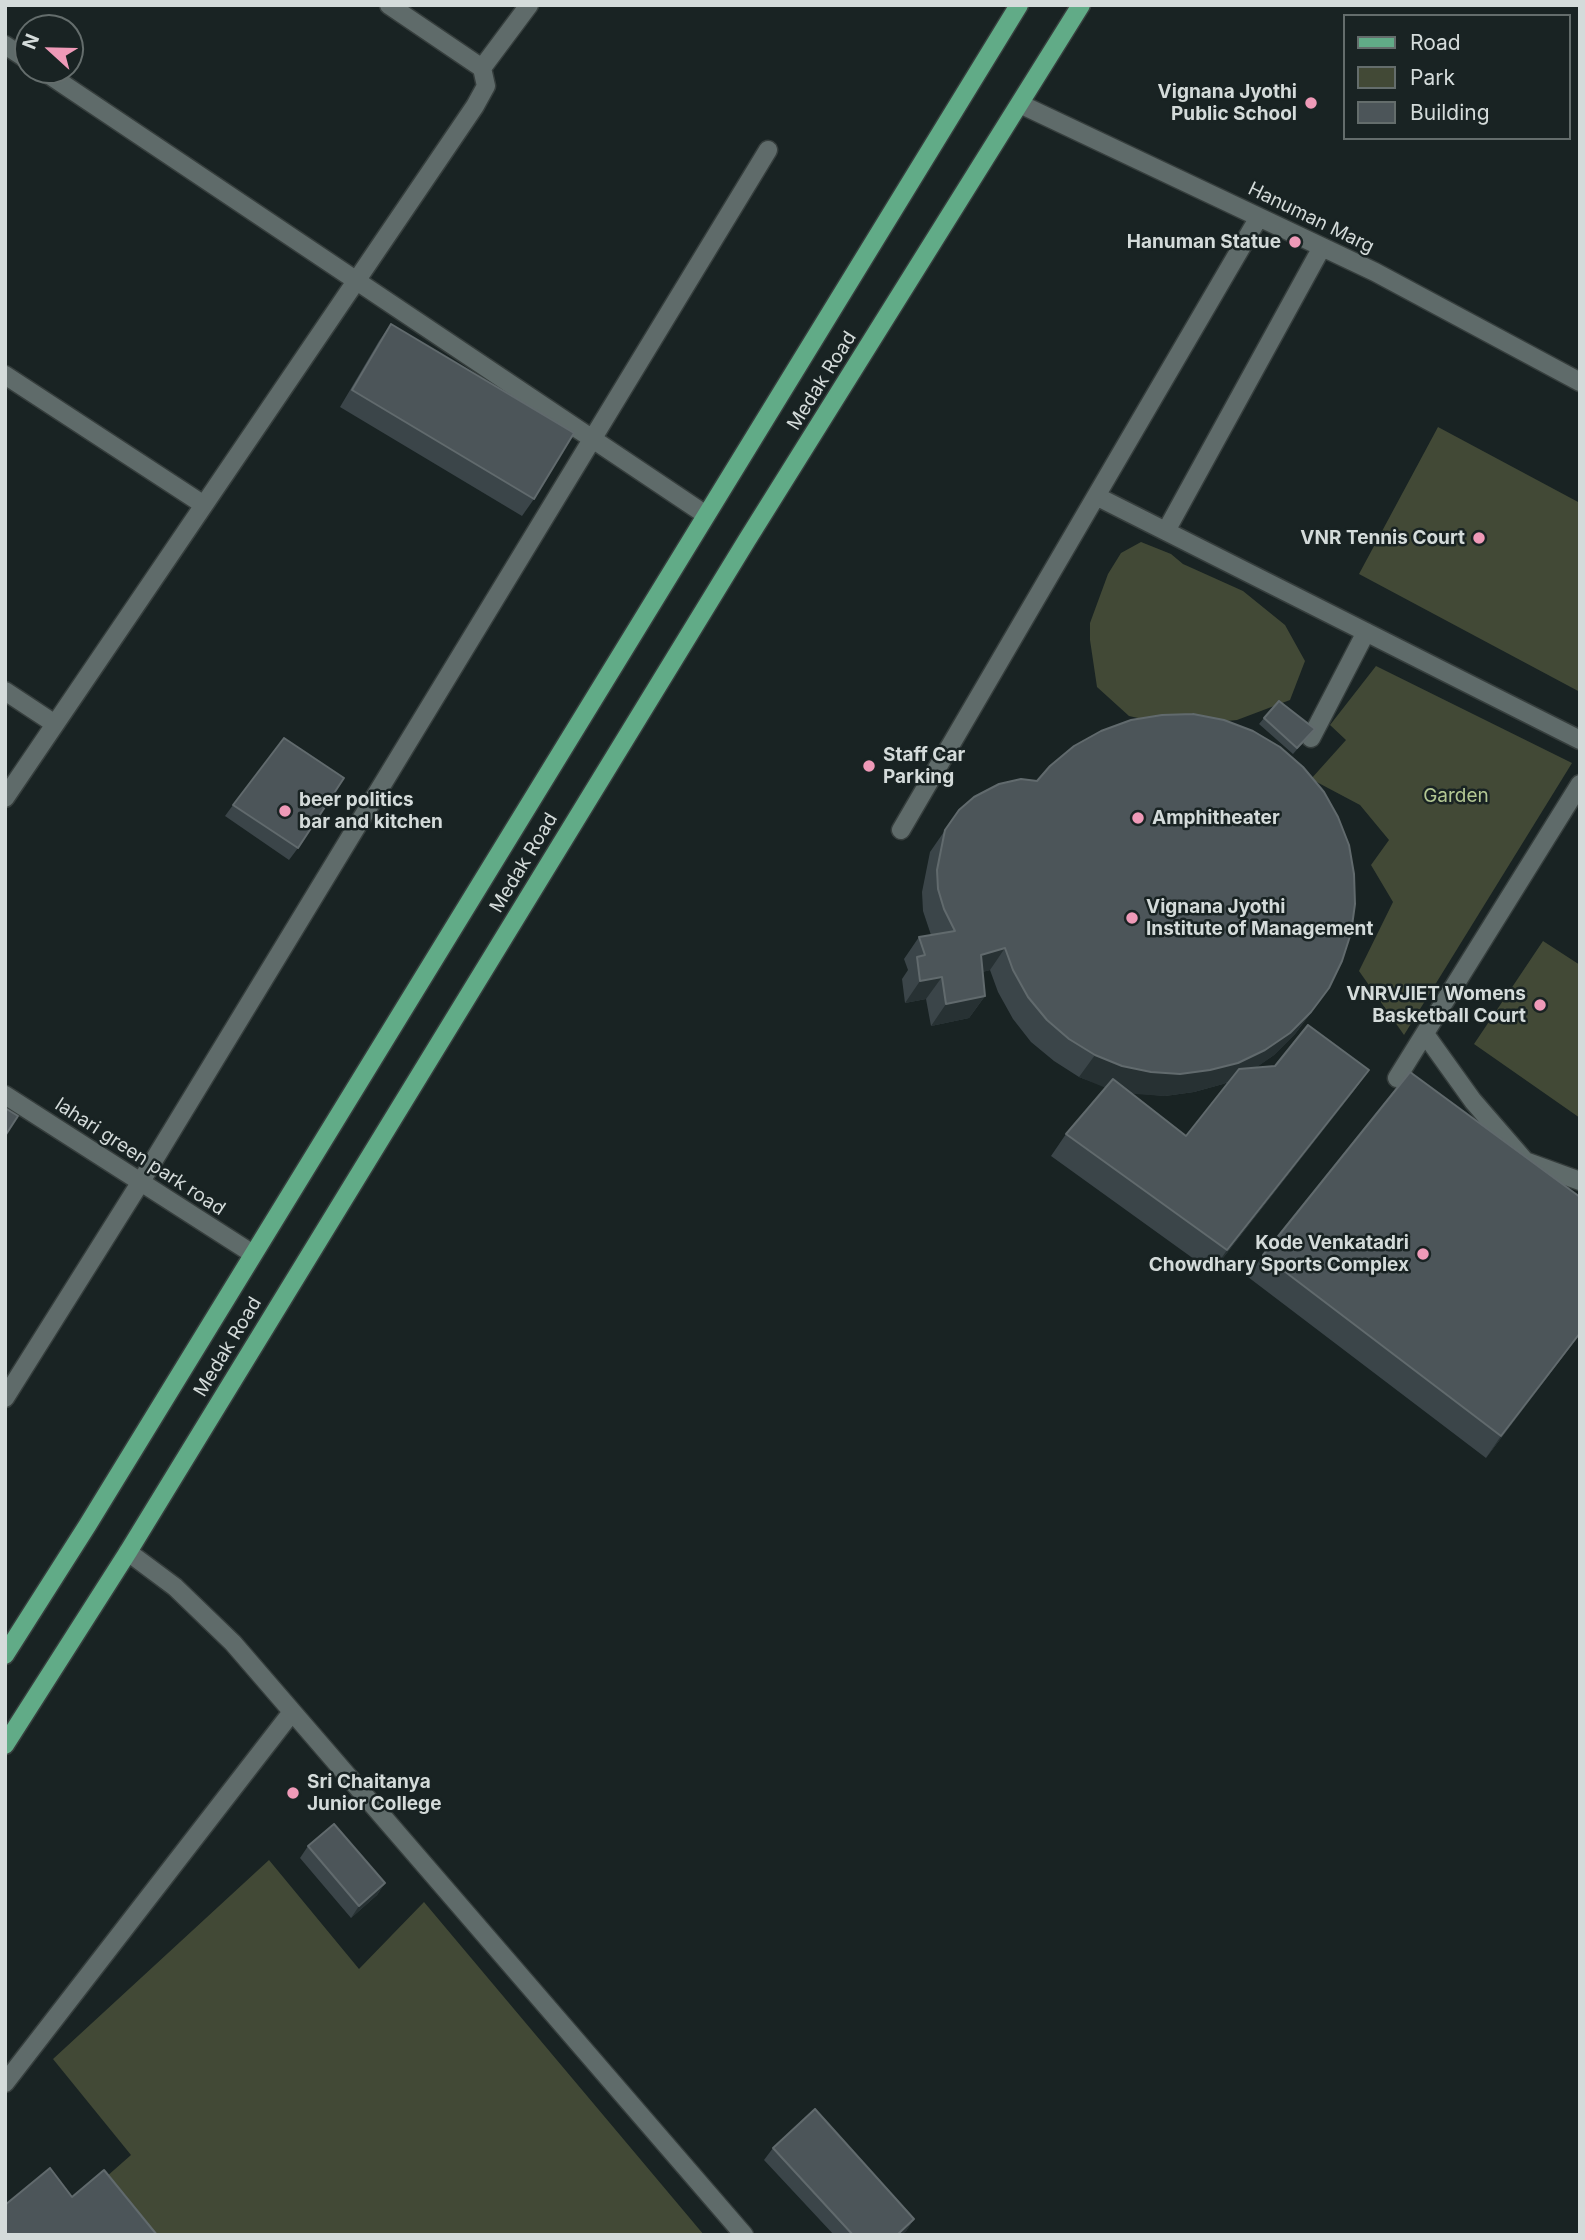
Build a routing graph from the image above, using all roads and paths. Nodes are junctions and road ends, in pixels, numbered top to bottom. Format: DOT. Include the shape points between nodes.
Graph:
graph roads {
  1 [pos="389,5"];
  2 [pos="529,5"];
  3 [pos="1019,5"];
  4 [pos="1082,5"];
  5 [pos="482,68"];
  6 [pos="63,84"];
  7 [pos="1020,104"];
  8 [pos="768,150"];
  9 [pos="1259,216"];
  10 [pos="1322,247"];
  11 [pos="356,281"];
  12 [pos="5,375"];
  13 [pos="1580,382"];
  14 [pos="593,439"];
  15 [pos="1096,496"];
  16 [pos="204,505"];
  17 [pos="706,515"];
  18 [pos="1166,531"];
  19 [pos="1366,632"];
  20 [pos="5,691"];
  21 [pos="55,724"];
  22 [pos="1311,737"];
  23 [pos="1580,740"];
  24 [pos="1577,794"];
  25 [pos="5,798"];
  26 [pos="901,830"];
  27 [pos="1425,1034"];
  28 [pos="1397,1078"];
  29 [pos="5,1095"];
  30 [pos="1580,1181"];
  31 [pos="140,1183"];
  32 [pos="253,1254"];
  33 [pos="5,1398"];
  34 [pos="128,1552"];
  35 [pos="5,1655"];
  36 [pos="292,1712"];
  37 [pos="5,1745"];
  38 [pos="5,2083"];
  39 [pos="744,2235"];
  1 -- 5 [label="street"];
  2 -- 5 [label="street"];
  3 -- 17 [label="main road, Medak Road"];
  4 -- 7 [label="main road, Medak Road"];
  5 -- 11 [label="street" via="486,86 475,106"];
  6 -- 11 [label="street"];
  7 -- 9 [label="street, Hanuman Marg"];
  7 -- 34 [label="main road, Medak Road"];
  8 -- 14 [label="street"];
  9 -- 10 [label="street, Hanuman Marg"];
  9 -- 15 [label="street"];
  10 -- 13 [label="street, Hanuman Marg"];
  10 -- 18 [label="street"];
  11 -- 14 [label="street"];
  11 -- 16 [label="street"];
  12 -- 16 [label="street"];
  14 -- 17 [label="street"];
  14 -- 31 [label="street"];
  15 -- 18 [label="street"];
  15 -- 26 [label="street"];
  16 -- 21 [label="street"];
  17 -- 32 [label="main road, Medak Road"];
  18 -- 19 [label="street"];
  19 -- 22 [label="street"];
  19 -- 23 [label="street"];
  20 -- 21 [label="street"];
  21 -- 25 [label="street"];
  24 -- 27 [label="street"];
  27 -- 28 [label="street"];
  27 -- 30 [label="street" via="1473,1101 1525,1161"];
  29 -- 31 [label="street, lahari green park road"];
  31 -- 32 [label="street, lahari green park road"];
  31 -- 33 [label="street"];
  32 -- 35 [label="main road, Medak Road"];
  34 -- 36 [label="street" via="175,1587 233,1643"];
  34 -- 37 [label="main road, Medak Road"];
  36 -- 38 [label="street"];
  36 -- 39 [label="street"];
}
